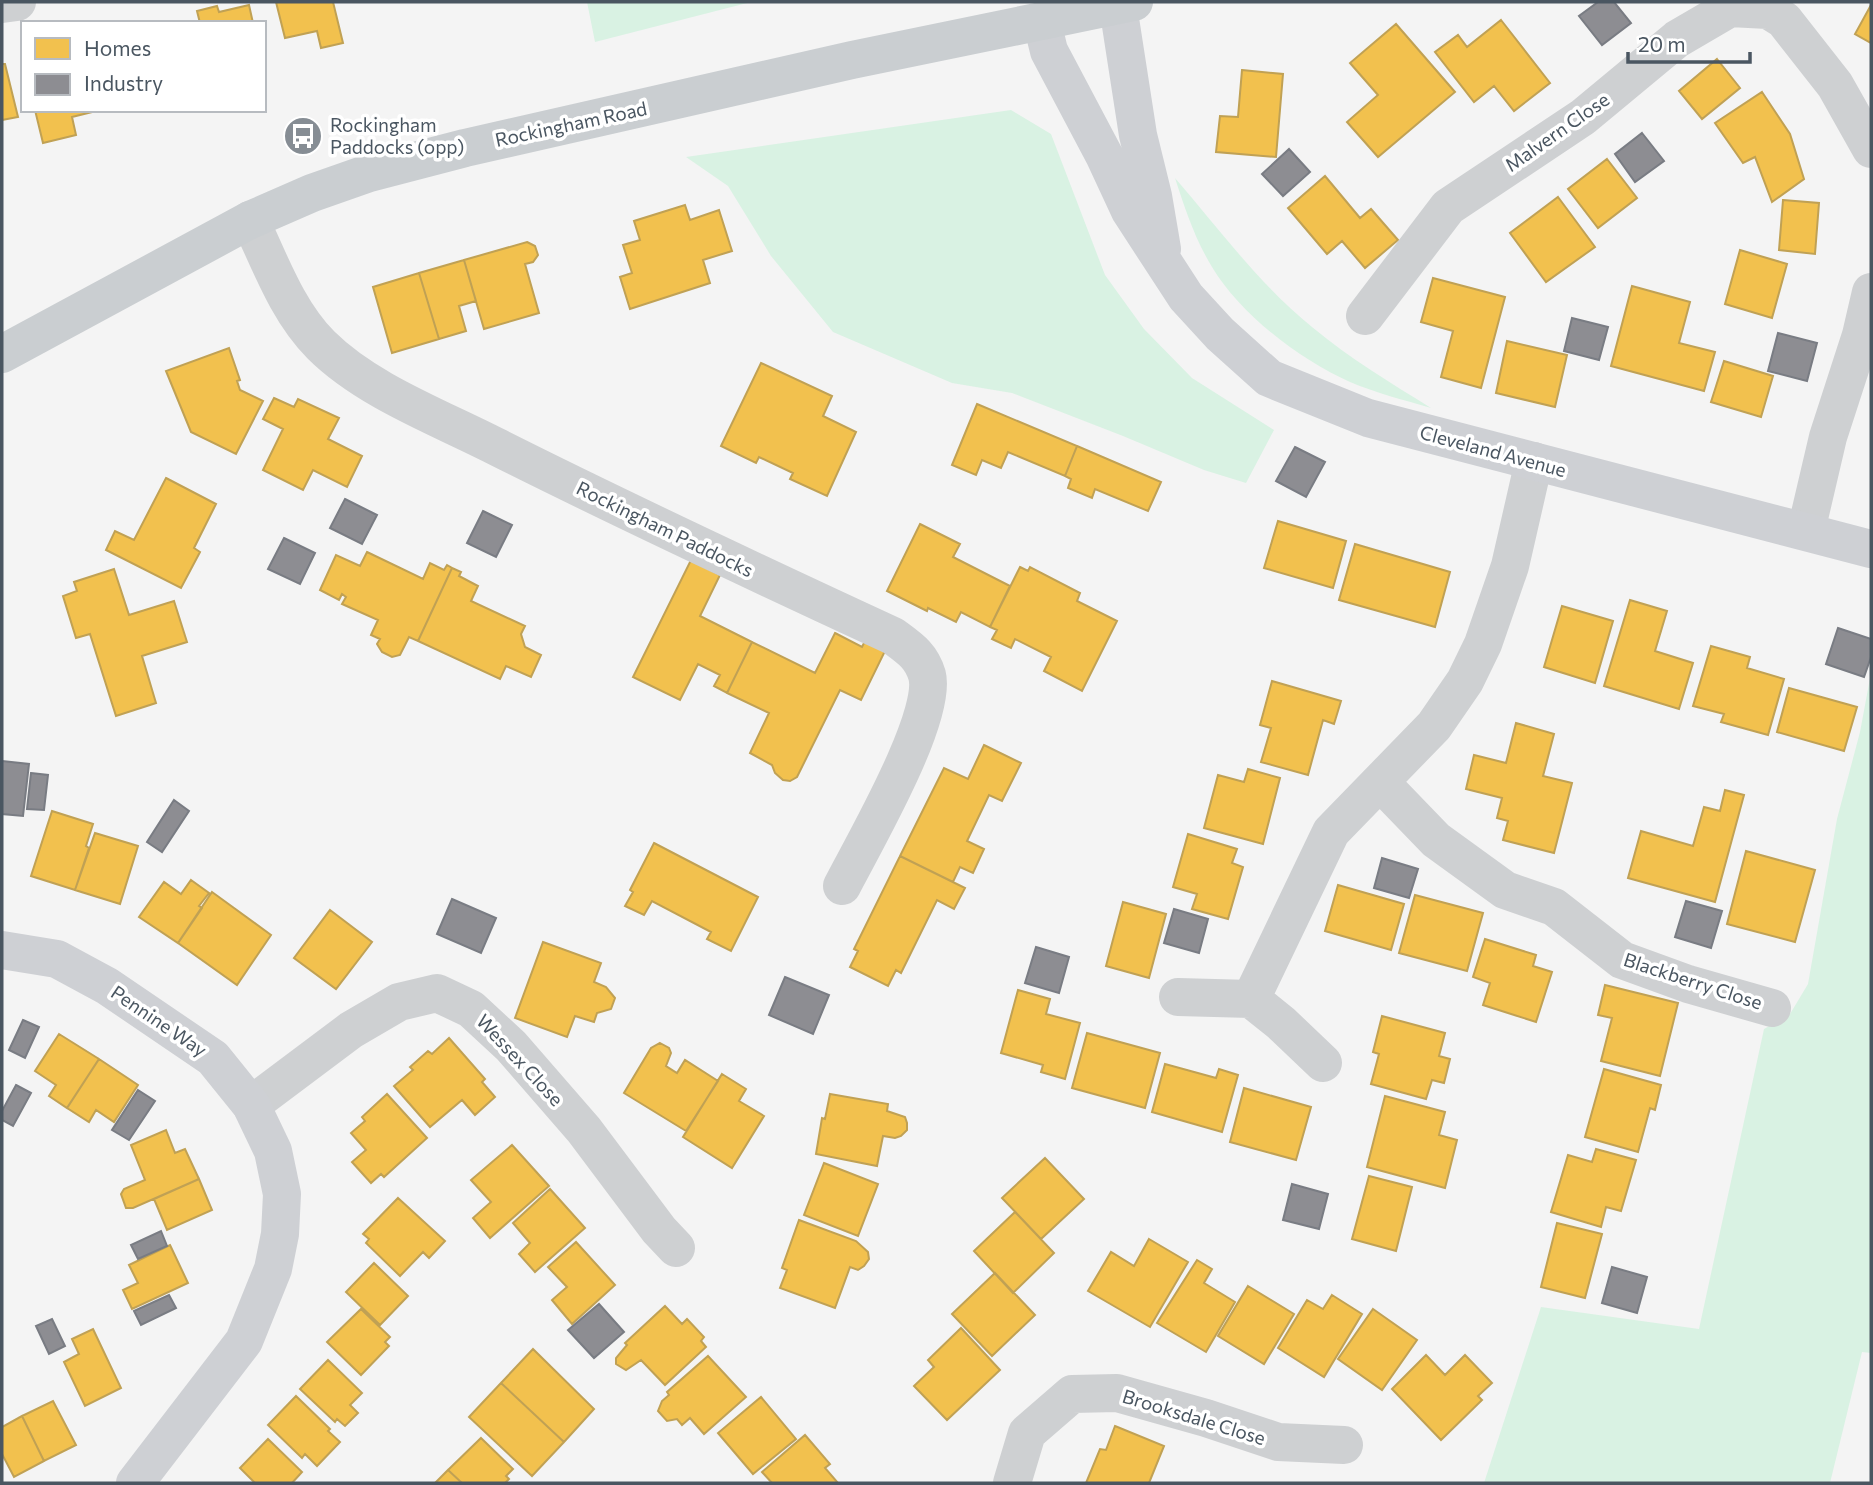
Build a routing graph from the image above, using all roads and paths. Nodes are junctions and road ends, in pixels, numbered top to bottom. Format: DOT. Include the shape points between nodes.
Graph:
graph roads {
  1 [pos="17,2"];
  2 [pos="2,4"];
  3 [pos="1126,4"];
  4 [pos="1790,11"];
  5 [pos="1042,22"];
  6 [pos="1871,149"];
  7 [pos="250,220"];
  8 [pos="1165,265"];
  9 [pos="1871,292"];
  10 [pos="1365,317"];
  11 [pos="2,354"];
  12 [pos="1535,461"];
  13 [pos="1806,531"];
  14 [pos="1871,549"];
  15 [pos="1380,782"];
  16 [pos="842,886"];
  17 [pos="2,950"];
  18 [pos="1178,997"];
  19 [pos="1251,999"];
  20 [pos="1772,1007"];
  21 [pos="1323,1063"];
  22 [pos="251,1105"];
  23 [pos="676,1248"];
  24 [pos="1344,1445"];
  25 [pos="135,1483"];
  26 [pos="1012,1483"];
  1 -- 2 [label="street"];
  3 -- 5 [label="main road, Rockingham Road"];
  3 -- 8 [label="street, Cleveland Avenue" via="1138,135"];
  4 -- 6 [label="street, Malvern Close"];
  4 -- 10 [label="street, Malvern Close" via="1730,8 1677,39 1583,117 1448,207"];
  5 -- 7 [label="main road, Rockingham Road" via="465,148 369,173"];
  5 -- 8 [label="street, Cleveland Avenue" via="1049,51 1129,211"];
  7 -- 11 [label="main road, Rockingham Road"];
  7 -- 16 [label="street, Rockingham Paddocks" via="298,315 320,344 353,370 393,395 636,517 893,636 918,654 928,677 923,718"];
  8 -- 12 [label="street, Cleveland Avenue" via="1186,298 1269,378 1368,418"];
  9 -- 13 [label="street"];
  12 -- 13 [label="street, Cleveland Avenue"];
  12 -- 15 [label="street" via="1510,566 1483,644 1465,681 1434,726"];
  13 -- 14 [label="street, Cleveland Avenue"];
  15 -- 19 [label="street" via="1332,832"];
  15 -- 20 [label="street, Blackberry Close" via="1436,840 1505,890 1553,907 1622,960"];
  17 -- 22 [label="street, Pennine Way" via="57,959 107,986 213,1058"];
  18 -- 19 [label="street"];
  19 -- 21 [label="street"];
  22 -- 23 [label="street, Wessex Close" via="351,1030 399,1002 437,993 471,1009 512,1046"];
  22 -- 25 [label="street, Pennine Way" via="273,1151 282,1194 273,1269 244,1341"];
  24 -- 26 [label="street, Brooksdale Close" via="1278,1443 1117,1393 1072,1394 1027,1433"];
}
